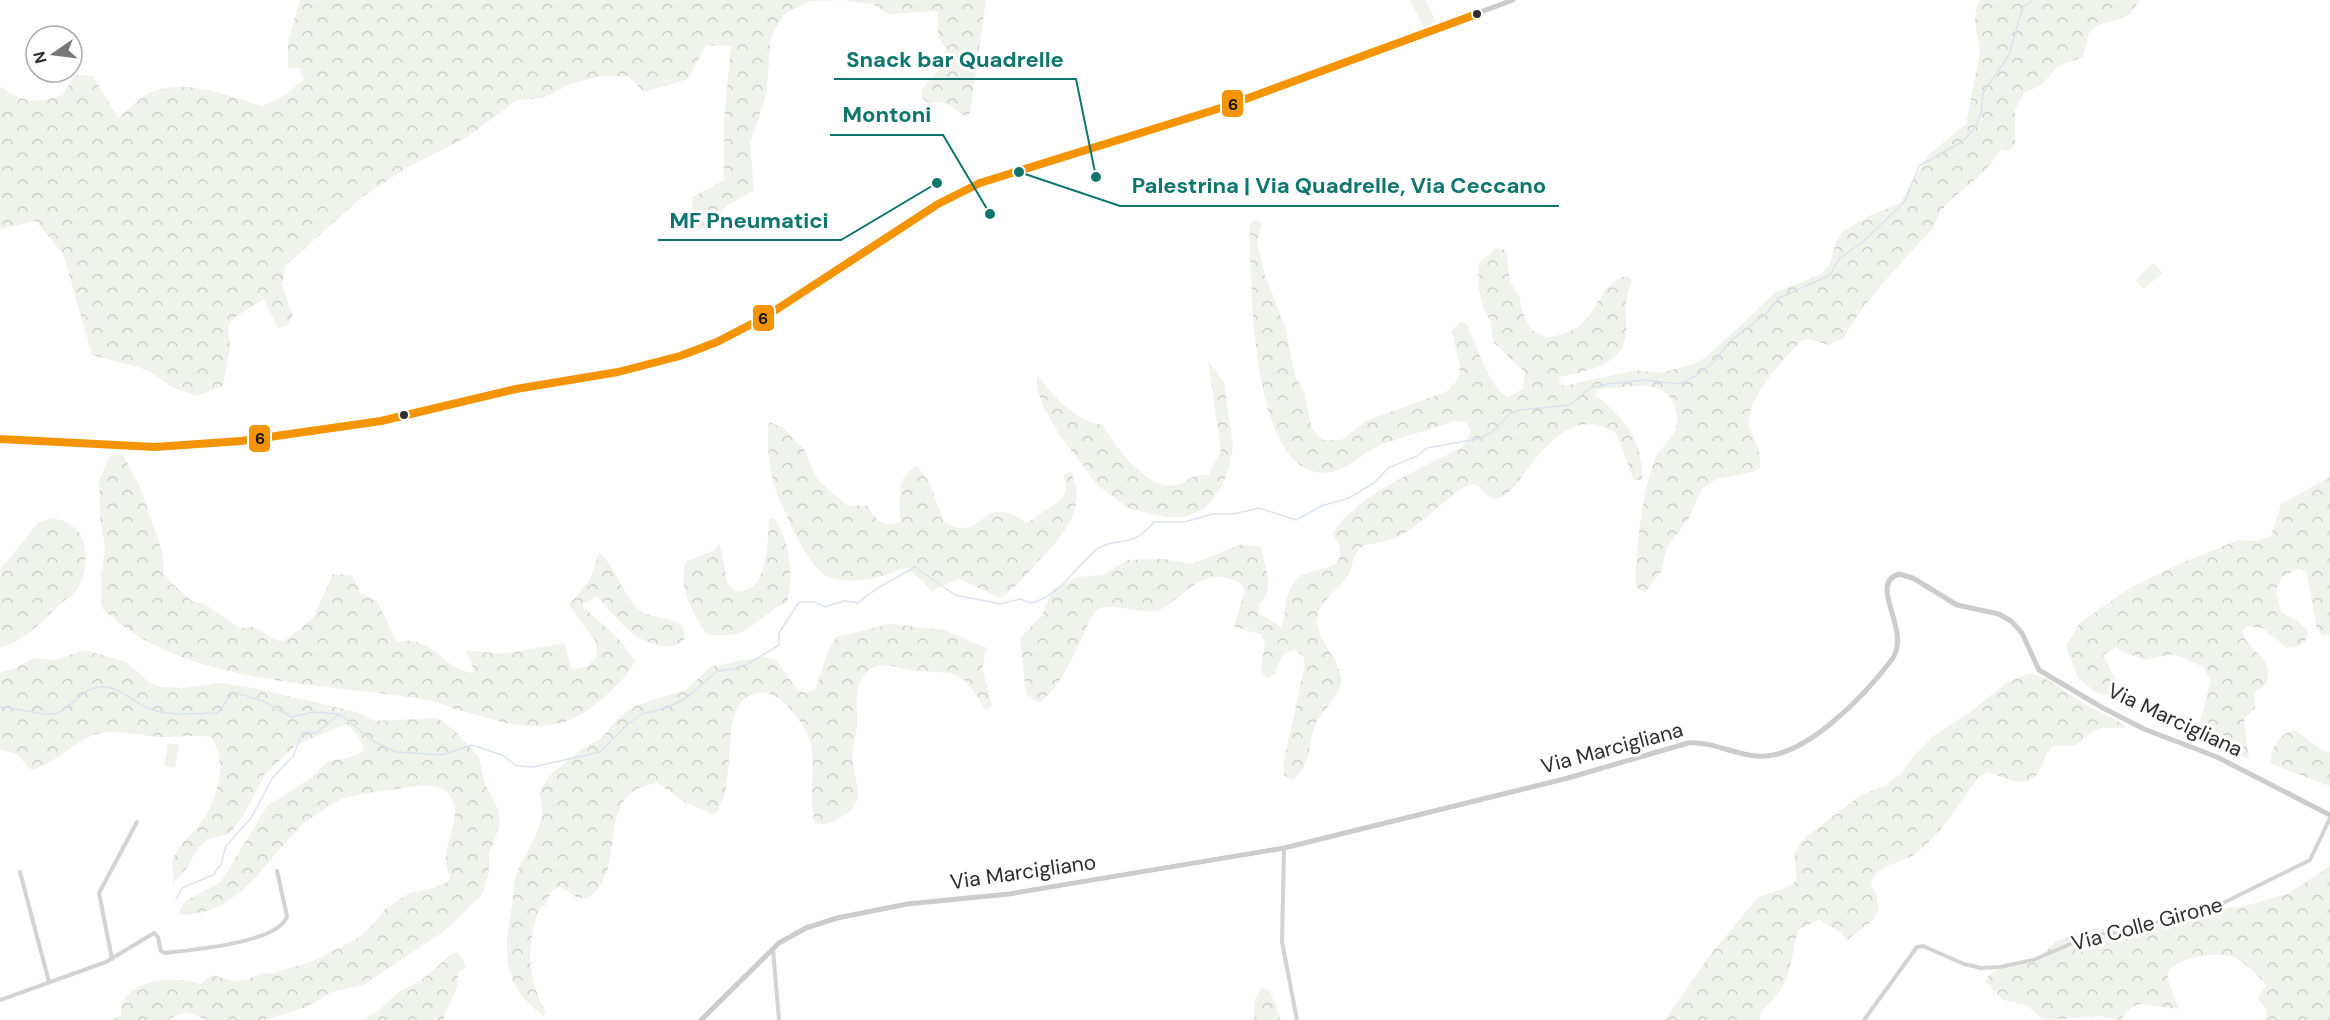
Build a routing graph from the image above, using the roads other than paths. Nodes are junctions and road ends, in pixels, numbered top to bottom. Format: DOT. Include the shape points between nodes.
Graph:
graph roads {
  1 [pos="1513,0"];
  2 [pos="0,439"];
  3 [pos="2330,816"];
  4 [pos="137,822"];
  5 [pos="1284,848"];
  6 [pos="277,871"];
  7 [pos="20,872"];
  8 [pos="772,948"];
  9 [pos="112,959"];
  10 [pos="49,982"];
  11 [pos="0,1000"];
  12 [pos="701,1020"];
  13 [pos="779,1020"];
  14 [pos="1297,1020"];
  15 [pos="1864,1020"];
  1 -- 2 [label="street" via="1224,107 980,183 938,204 765,317 680,356 381,420 241,441 155,447"];
  3 -- 5 [label="street, Via Marcigliana" via="2222,759 2144,729 2103,708 2039,670 2022,633 2011,621 1999,614 1957,605 1902,574 1892,578 1886,591 1899,633 1895,656 1843,716 1797,745 1761,756 1702,743 1675,746 1579,776"];
  3 -- 15 [label="street, Via Colle Girone" via="2310,860 2219,905 2129,933 2094,934 2033,960 2000,967 1981,968 1917,947"];
  4 -- 9 [label="street" via="99,893"];
  5 -- 8 [label="street, Via Marcigliano" via="1009,894 881,909 814,925"];
  5 -- 14 [label="street" via="1282,946"];
  6 -- 9 [label="street" via="287,914 284,923 277,927 231,945 165,953 154,933"];
  7 -- 10 [label="street"];
  8 -- 12 [label="street, Via Marcigliano"];
  8 -- 13 [label="street"];
  9 -- 10 [label="street"];
  10 -- 11 [label="street"];
}
